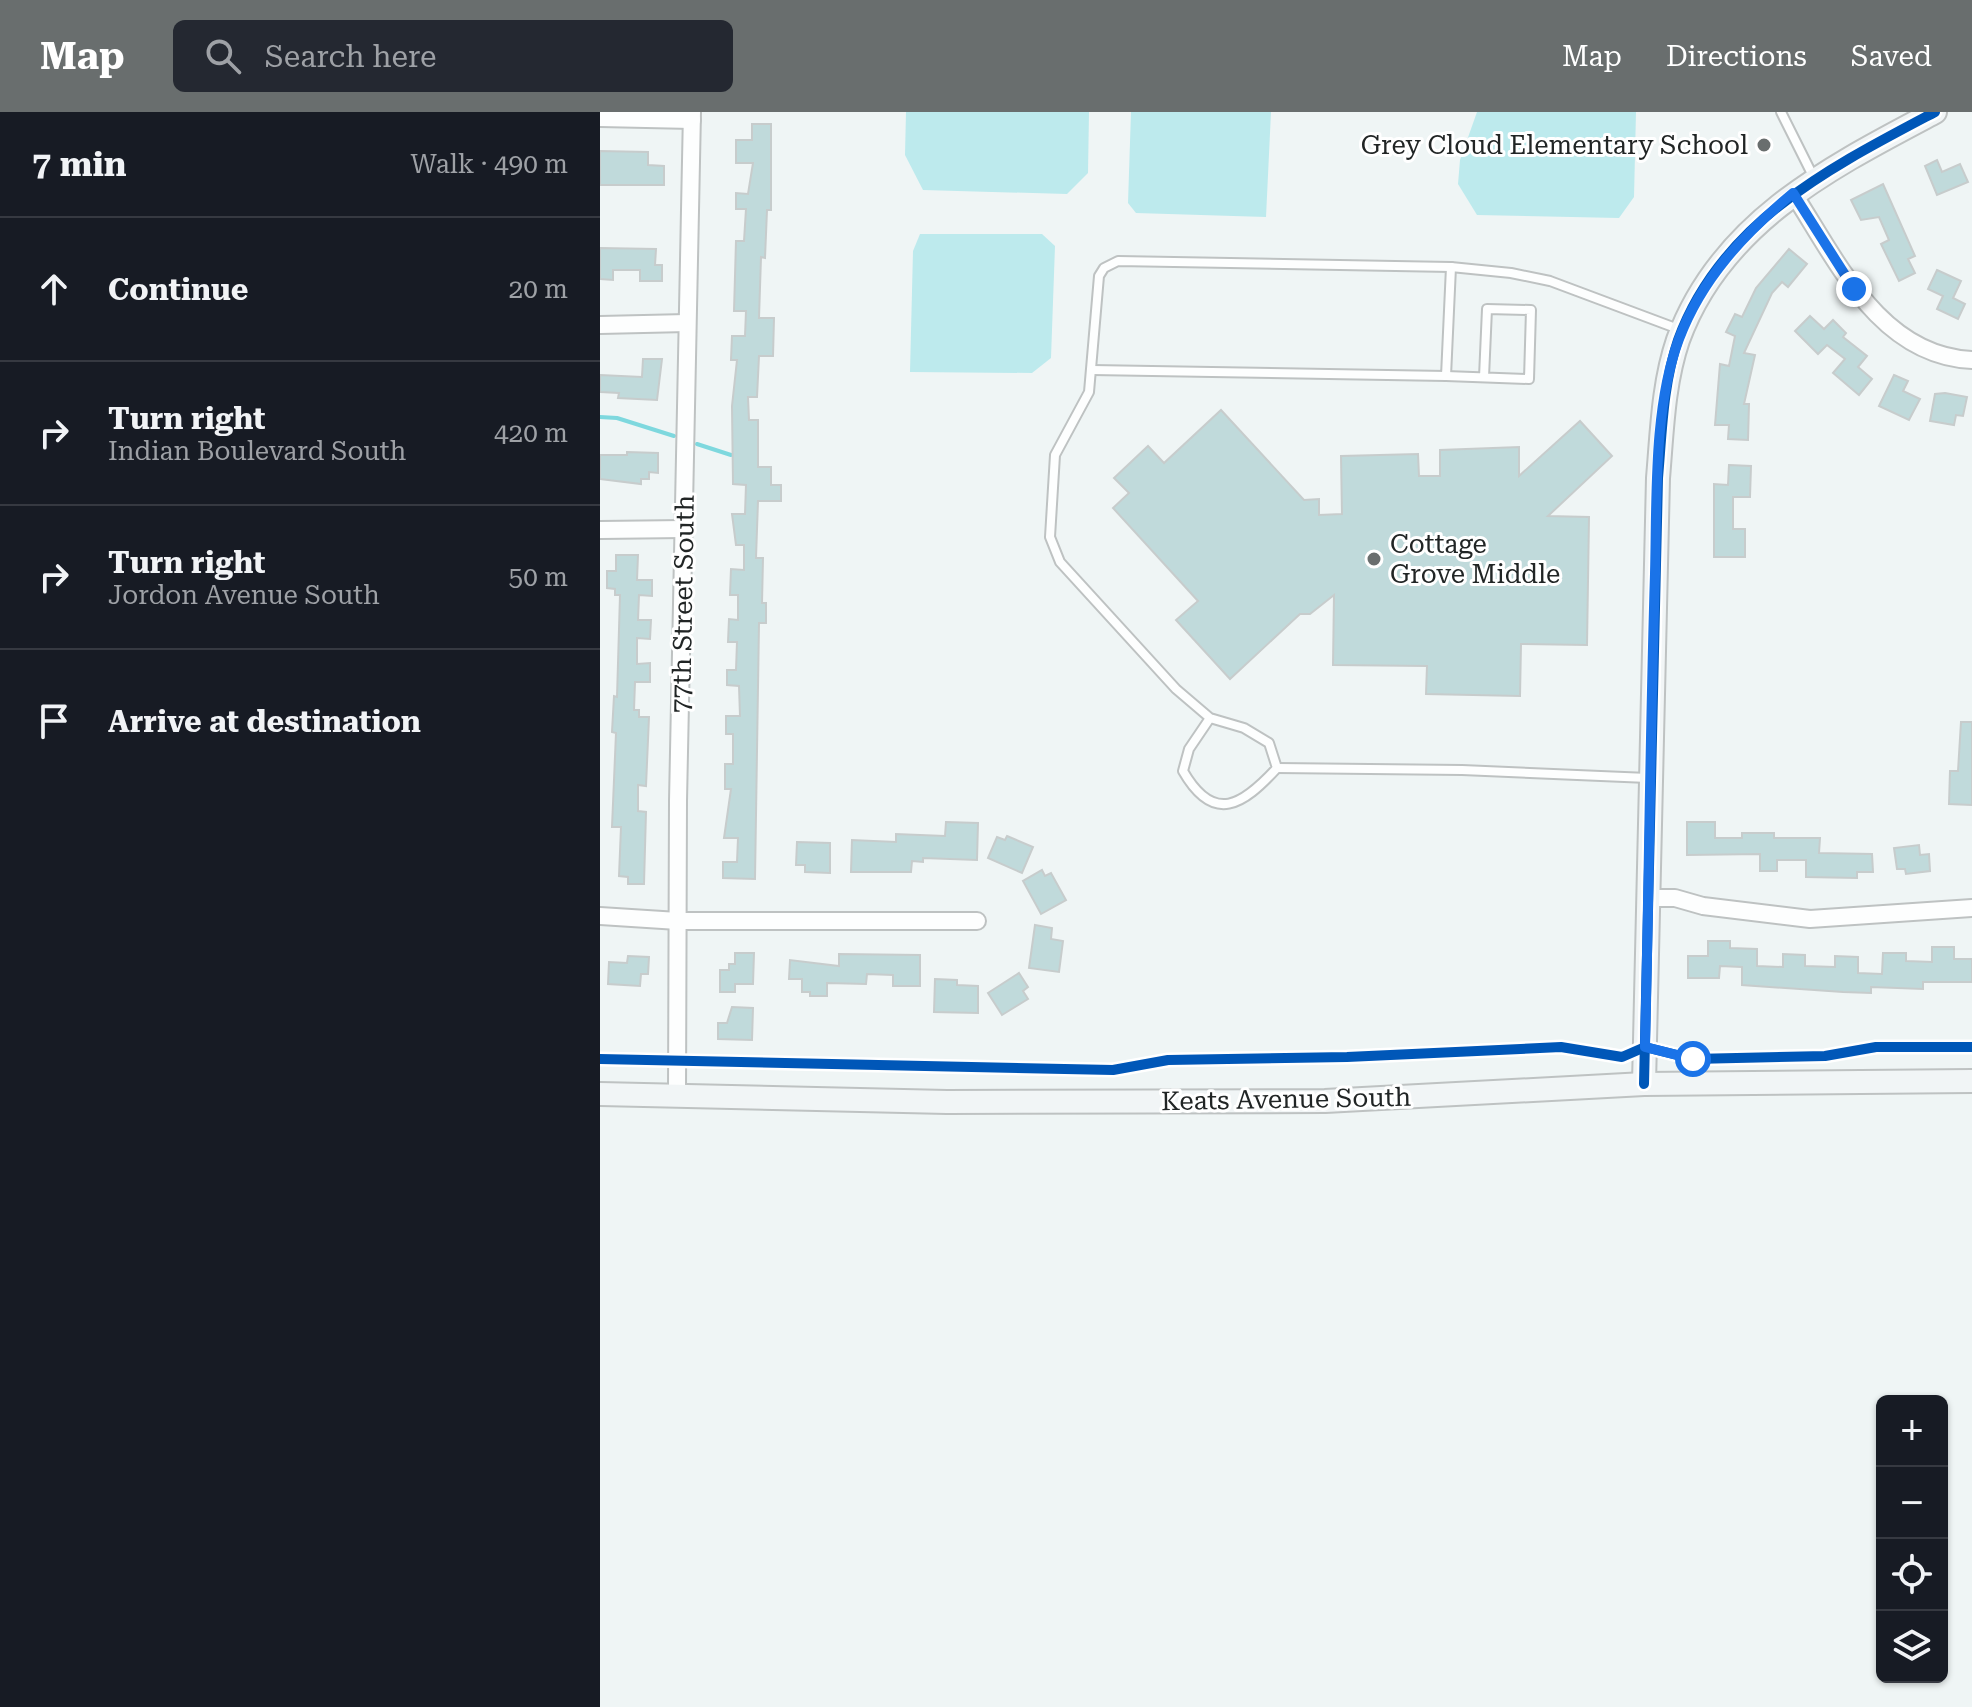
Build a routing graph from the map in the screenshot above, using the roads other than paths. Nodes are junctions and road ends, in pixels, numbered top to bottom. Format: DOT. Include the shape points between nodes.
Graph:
graph roads {
  1 [pos="1781,112"];
  2 [pos="1935,112"];
  3 [pos="692,116"];
  4 [pos="600,118"];
  5 [pos="1814,178"];
  6 [pos="1793,193"];
  7 [pos="1451,267"];
  8 [pos="687,323"];
  9 [pos="600,325"];
  10 [pos="1683,331"];
  11 [pos="1972,360"];
  12 [pos="1092,370"];
  13 [pos="1446,376"];
  14 [pos="1484,377"];
  15 [pos="684,529"];
  16 [pos="600,530"];
  17 [pos="1210,718"];
  18 [pos="1277,768"];
  19 [pos="1651,778"];
  20 [pos="1649,898"];
  21 [pos="1972,908"];
  22 [pos="600,916"];
  23 [pos="678,921"];
  24 [pos="977,921"];
  25 [pos="1972,1081"];
  26 [pos="1644,1084"];
  27 [pos="600,1094"];
  28 [pos="677,1096"];
  1 -- 5 [label="lane"];
  2 -- 5 [label="main road"];
  3 -- 4 [label="street"];
  3 -- 8 [label="street, 77th Street South"];
  5 -- 6 [label="main road"];
  6 -- 10 [label="main road" via="1749,230 1712,274"];
  6 -- 11 [label="street" via="1854,289 1887,325 1923,350"];
  7 -- 10 [label="lane" via="1550,281"];
  7 -- 12 [label="lane" via="1118,261 1099,276"];
  7 -- 13 [label="lane"];
  8 -- 9 [label="street"];
  8 -- 15 [label="street, 77th Street South"];
  10 -- 19 [label="main road" via="1666,387 1658,478"];
  12 -- 13 [label="lane"];
  12 -- 17 [label="lane" via="1085,406 1055,455 1052,547 1166,677"];
  13 -- 14 [label="lane"];
  14 -- 14 [label="lane" via="1529,379 1531,310 1487,309"];
  15 -- 16 [label="street"];
  15 -- 23 [label="street, 77th Street South"];
  17 -- 18 [label="lane" via="1244,728 1269,743"];
  17 -- 18 [label="lane" via="1189,749 1183,771 1195,792 1209,802 1243,800"];
  18 -- 19 [label="lane"];
  19 -- 20 [label="main road"];
  20 -- 21 [label="street" via="1810,919"];
  20 -- 26 [label="main road"];
  22 -- 23 [label="street"];
  23 -- 24 [label="street"];
  23 -- 28 [label="street, 77th Street South"];
  25 -- 26 [label="main road, Keats Avenue South"];
  26 -- 28 [label="main road, Keats Avenue South" via="1325,1101"];
  27 -- 28 [label="main road, Keats Avenue South"];
}
